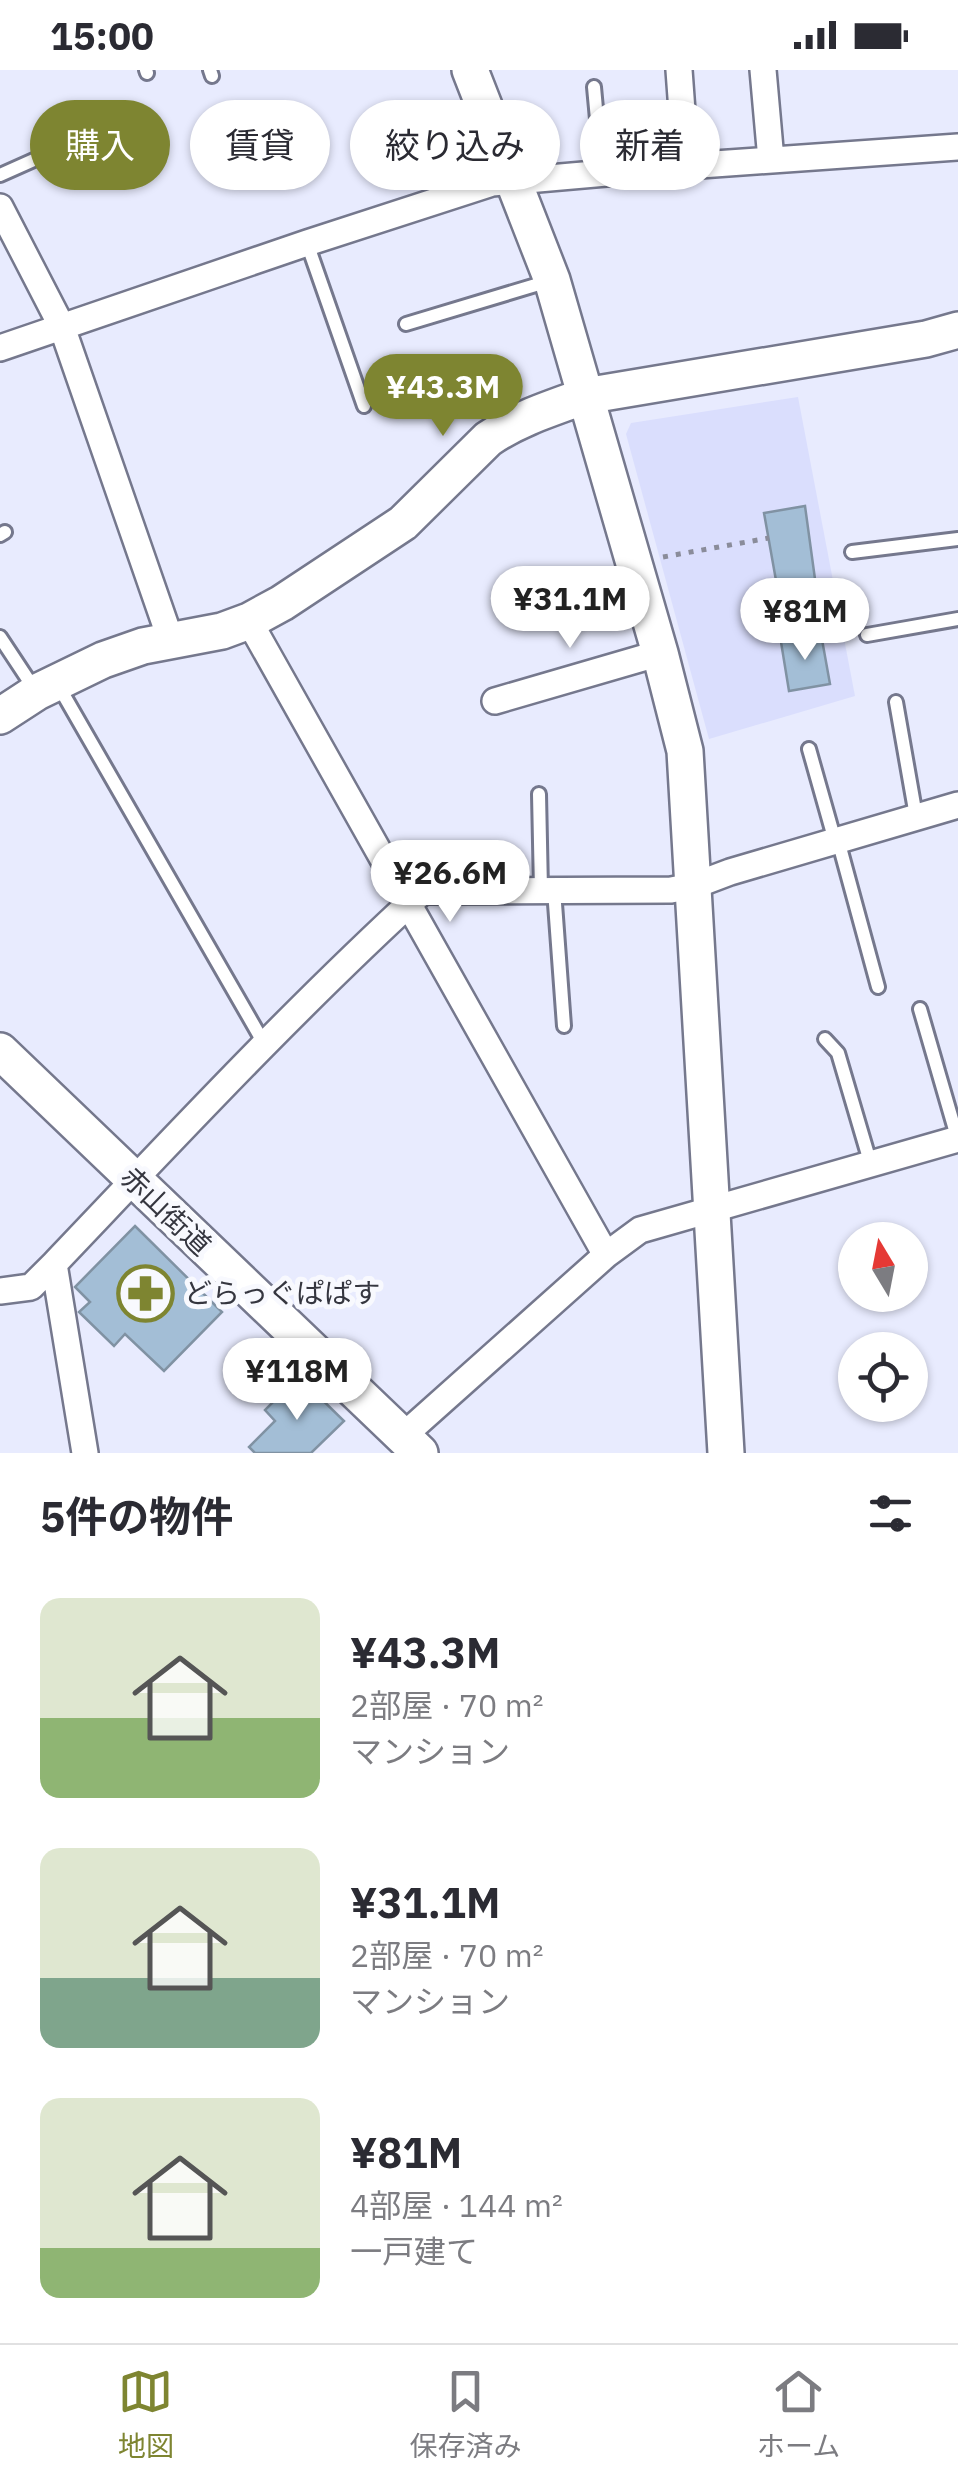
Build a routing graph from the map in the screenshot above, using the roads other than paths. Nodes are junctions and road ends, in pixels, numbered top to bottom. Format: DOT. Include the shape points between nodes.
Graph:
graph roads {
  1 [pos="470,70"];
  2 [pos="678,70"];
  3 [pos="763,70"];
  4 [pos="594,87"];
  5 [pos="481,100"];
  6 [pos="595,100"];
  7 [pos="680,100"];
  8 [pos="958,147"];
  9 [pos="771,160"];
  10 [pos="30,162"];
  11 [pos="720,164"];
  12 [pos="0,175"];
  13 [pos="470,190"];
  14 [pos="516,190"];
  15 [pos="3,220"];
  16 [pos="307,243"];
  17 [pos="552,280"];
  18 [pos="406,324"];
  19 [pos="62,327"];
  20 [pos="958,330"];
  21 [pos="0,348"];
  22 [pos="586,396"];
  23 [pos="364,406"];
  24 [pos="958,539"];
  25 [pos="852,552"];
  26 [pos="958,619"];
  27 [pos="249,620"];
  28 [pos="868,635"];
  29 [pos="0,637"];
  30 [pos="170,641"];
  31 [pos="660,654"];
  32 [pos="47,688"];
  33 [pos="507,689"];
  34 [pos="896,702"];
  35 [pos="0,716"];
  36 [pos="808,748"];
  37 [pos="539,794"];
  38 [pos="958,805"];
  39 [pos="916,816"];
  40 [pos="836,841"];
  41 [pos="693,886"];
  42 [pos="548,890"];
  43 [pos="408,905"];
  44 [pos="878,987"];
  45 [pos="920,1009"];
  46 [pos="564,1026"];
  47 [pos="825,1040"];
  48 [pos="265,1046"];
  49 [pos="0,1051"];
  50 [pos="958,1140"];
  51 [pos="871,1165"];
  52 [pos="133,1179"];
  53 [pos="712,1210"];
  54 [pos="606,1255"];
  55 [pos="54,1264"];
  56 [pos="0,1291"];
  57 [pos="411,1444"];
  58 [pos="85,1453"];
  59 [pos="726,1453"];
  1 -- 5 [label="street"];
  2 -- 7 [label="street"];
  3 -- 9 [label="street"];
  4 -- 6 [label="lane"];
  8 -- 9 [label="street"];
  9 -- 11 [label="street"];
  10 -- 12 [label="lane"];
  13 -- 16 [label="street"];
  14 -- 17 [label="street"];
  15 -- 19 [label="street"];
  16 -- 19 [label="street"];
  16 -- 23 [label="lane"];
  17 -- 18 [label="lane"];
  17 -- 22 [label="street"];
  19 -- 21 [label="street"];
  19 -- 30 [label="street"];
  20 -- 22 [label="street"];
  22 -- 27 [label="street" via="503,429 403,523"];
  22 -- 31 [label="street"];
  24 -- 25 [label="lane"];
  26 -- 28 [label="lane"];
  27 -- 30 [label="street"];
  27 -- 43 [label="street"];
  29 -- 32 [label="lane"];
  30 -- 32 [label="street" via="104,660"];
  31 -- 33 [label="street"];
  31 -- 41 [label="street" via="685,750"];
  32 -- 35 [label="street"];
  32 -- 48 [label="lane"];
  34 -- 39 [label="lane"];
  36 -- 40 [label="lane"];
  37 -- 42 [label="lane"];
  38 -- 39 [label="street"];
  39 -- 40 [label="street"];
  40 -- 41 [label="street"];
  40 -- 44 [label="lane"];
  41 -- 42 [label="street"];
  41 -- 53 [label="street"];
  42 -- 43 [label="street" via="423,891"];
  42 -- 46 [label="lane"];
  43 -- 48 [label="street"];
  43 -- 54 [label="street"];
  45 -- 50 [label="lane"];
  47 -- 51 [label="lane" via="838,1053"];
  48 -- 52 [label="street"];
  49 -- 52 [label="street, 赤山街道"];
  50 -- 51 [label="street"];
  51 -- 53 [label="street"];
  52 -- 55 [label="street"];
  52 -- 57 [label="street, 赤山街道"];
  53 -- 54 [label="street" via="640,1230"];
  53 -- 59 [label="street"];
  54 -- 57 [label="street"];
  55 -- 56 [label="street" via="31,1287"];
  55 -- 58 [label="street"];
}
